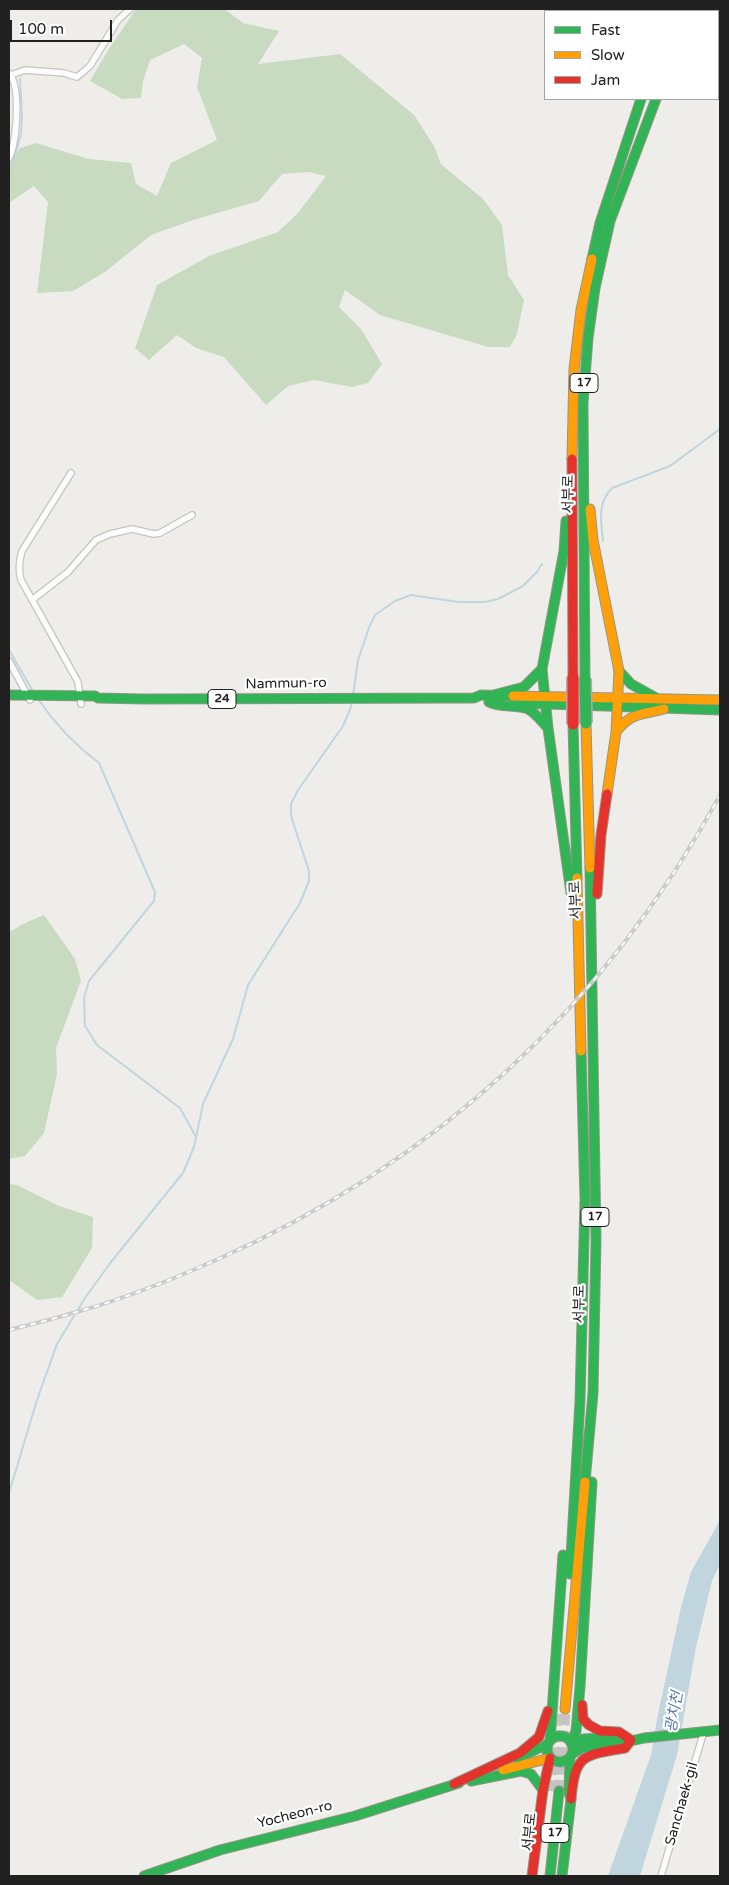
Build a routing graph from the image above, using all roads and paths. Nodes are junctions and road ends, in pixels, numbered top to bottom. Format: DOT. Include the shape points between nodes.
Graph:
graph roads {
  1 [pos="130,9"];
  2 [pos="10,74"];
  3 [pos="641,100"];
  4 [pos="656,100"];
  5 [pos="9,158"];
  6 [pos="584,446"];
  7 [pos="572,447"];
  8 [pos="71,473"];
  9 [pos="192,515"];
  10 [pos="32,600"];
  11 [pos="9,661"];
  12 [pos="542,669"];
  13 [pos="619,671"];
  14 [pos="9,695"];
  15 [pos="35,698"];
  16 [pos="658,698"];
  17 [pos="490,699"];
  18 [pos="9,700"];
  19 [pos="81,700"];
  20 [pos="545,700"];
  21 [pos="720,700"];
  22 [pos="618,702"];
  23 [pos="664,709"];
  24 [pos="720,710"];
  25 [pos="548,728"];
  26 [pos="616,732"];
  27 [pos="593,970"];
  28 [pos="579,972"];
  29 [pos="593,1393"];
  30 [pos="580,1401"];
  31 [pos="553,1684"];
  32 [pos="580,1687"];
  33 [pos="720,1730"];
  34 [pos="700,1732"];
  35 [pos="631,1740"];
  36 [pos="549,1743"];
  37 [pos="571,1752"];
  38 [pos="550,1758"];
  39 [pos="454,1784"];
  40 [pos="551,1790"];
  41 [pos="571,1799"];
  42 [pos="144,1876"];
  43 [pos="532,1876"];
  44 [pos="539,1876"];
  45 [pos="550,1876"];
  46 [pos="562,1876"];
  47 [pos="661,1876"];
  1 -- 2 [label="street" via="118,20 90,66 77,77 24,70"];
  2 -- 5 [label="street" via="14,87 16,128"];
  3 -- 7 [label="main road, 서부로 / 17" via="600,222 581,310 574,369"];
  4 -- 6 [label="main road, 서부로 / 17" via="610,220 595,288 584,380"];
  6 -- 13 [label="main road" via="593,540"];
  6 -- 27 [label="main road, 서부로 / 17, bridge" via="585,679"];
  7 -- 12 [label="main road" via="564,551"];
  7 -- 28 [label="main road, 서부로 / 17, bridge" via="572,678"];
  8 -- 10 [label="street" via="22,551 19,572"];
  9 -- 10 [label="street" via="160,533 132,529 96,540 68,572"];
  10 -- 19 [label="street" via="78,682"];
  11 -- 15 [label="street"];
  12 -- 17 [label="main road" via="525,687"];
  12 -- 20 [label="main road"];
  13 -- 16 [label="main road" via="630,684"];
  13 -- 22 [label="main road"];
  14 -- 15 [label="main road, Nammun-ro / 24"];
  15 -- 18 [label="main road, Nammun-ro / 24"];
  15 -- 19 [label="main road, Nammun-ro / 24"];
  16 -- 21 [label="main road, Nammun-ro / 24"];
  16 -- 22 [label="main road, Nammun-ro / 24"];
  17 -- 19 [label="main road, Nammun-ro / 24" via="481,695 474,698 242,700 95,696"];
  17 -- 20 [label="main road, Nammun-ro / 24"];
  17 -- 25 [label="main road" via="496,706 525,708"];
  20 -- 22 [label="main road, Nammun-ro / 24"];
  20 -- 25 [label="main road"];
  22 -- 23 [label="main road, Nammun-ro / 24"];
  22 -- 26 [label="main road"];
  23 -- 24 [label="main road, Nammun-ro / 24"];
  23 -- 26 [label="main road" via="629,717"];
  25 -- 28 [label="main road"];
  26 -- 27 [label="main road" via="600,835"];
  27 -- 29 [label="main road, 서부로 / 17" via="596,1240"];
  28 -- 30 [label="main road, 서부로 / 17" via="585,1199"];
  29 -- 30 [label="main road, 서부로 / 17" via="562,1709"];
  29 -- 32 [label="main road" via="592,1509"];
  30 -- 31 [label="main road" via="566,1520"];
  31 -- 36 [label="main road"];
  31 -- 39 [label="main road" via="539,1737 520,1753"];
  32 -- 35 [label="main road" via="583,1719 600,1731 619,1732"];
  32 -- 37 [label="main road"];
  33 -- 34 [label="main road"];
  34 -- 35 [label="main road"];
  34 -- 47 [label="street, Sanchaek-gil"];
  35 -- 37 [label="main road" via="617,1736 583,1739"];
  35 -- 41 [label="main road" via="625,1748 596,1753 583,1759 575,1768"];
  36 -- 37 [label="main road" via="558,1736 562,1737"];
  36 -- 38 [label="main road" via="547,1753"];
  36 -- 39 [label="main road, Yocheon-ro"];
  37 -- 38 [label="main road" via="563,1762"];
  37 -- 41 [label="main road" via="568,1793"];
  38 -- 39 [label="main road, Yocheon-ro"];
  38 -- 40 [label="main road"];
  39 -- 40 [label="main road" via="521,1771 531,1774"];
  39 -- 42 [label="main road, Yocheon-ro" via="372,1811 220,1850"];
  40 -- 43 [label="main road"];
  40 -- 44 [label="main road, 서부로 / 17"];
  40 -- 45 [label="main road, 서부로 / 17"];
  41 -- 46 [label="main road"];
}
